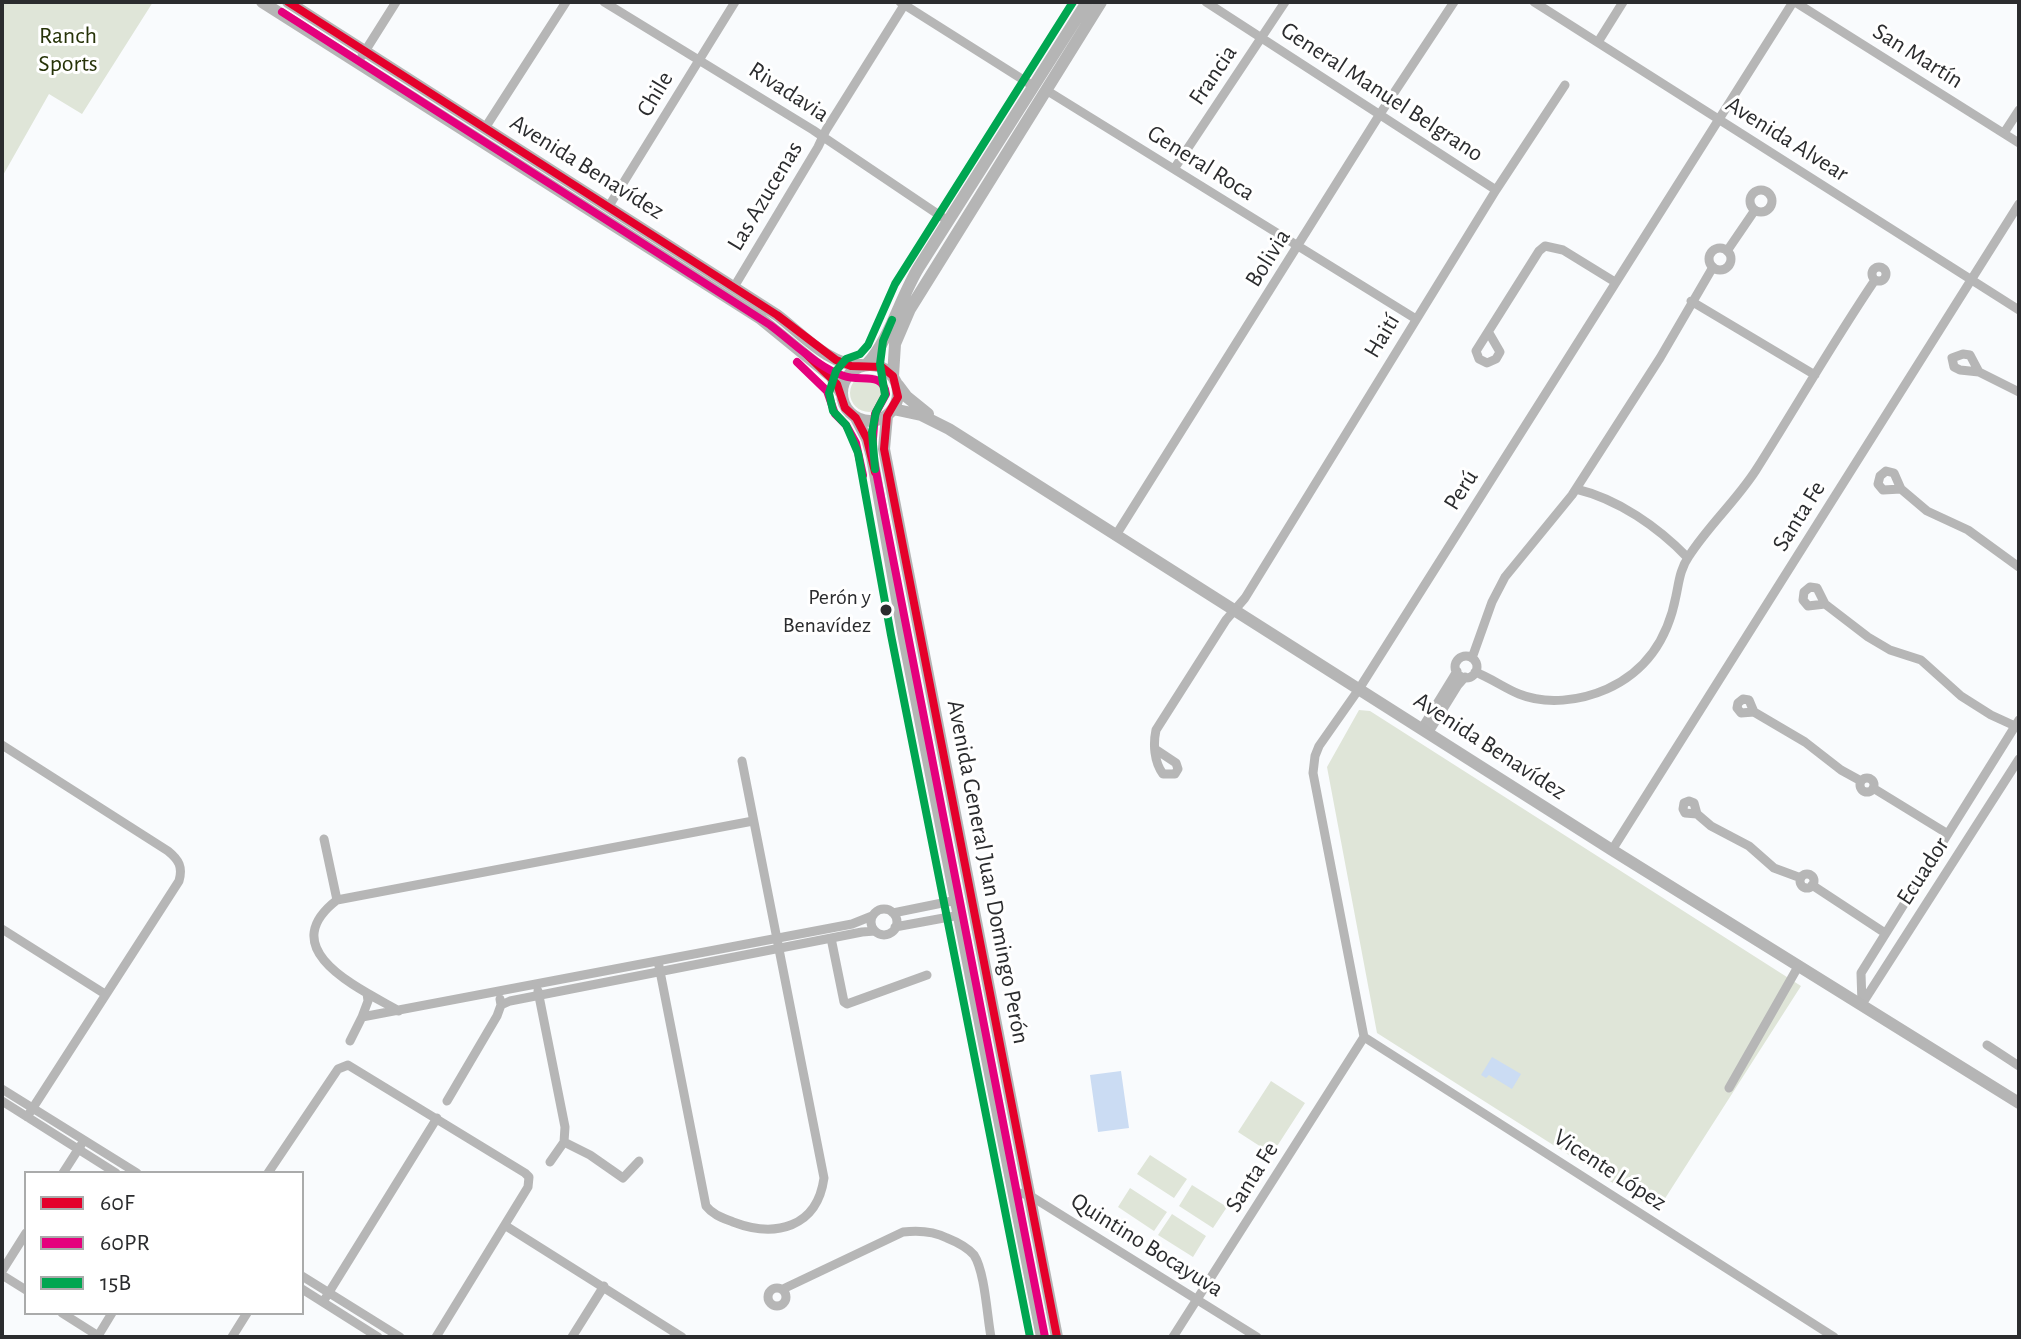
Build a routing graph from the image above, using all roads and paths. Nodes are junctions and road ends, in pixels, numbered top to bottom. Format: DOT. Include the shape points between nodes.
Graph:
graph roads {
  1 [pos="262,2"];
  2 [pos="288,2"];
  3 [pos="396,2"];
  4 [pos="566,2"];
  5 [pos="604,2"];
  6 [pos="735,2"];
  7 [pos="1087,2"];
  8 [pos="1101,2"];
  9 [pos="1206,2"];
  10 [pos="1285,2"];
  11 [pos="1454,2"];
  12 [pos="1534,2"];
  13 [pos="1623,2"];
  14 [pos="1794,2"];
  15 [pos="904,3"];
  16 [pos="1262,38"];
  17 [pos="1598,42"];
  18 [pos="362,57"];
  19 [pos="699,60"];
  20 [pos="1565,85"];
  21 [pos="1040,88"];
  22 [pos="2019,110"];
  23 [pos="1380,114"];
  24 [pos="1720,120"];
  25 [pos="485,128"];
  26 [pos="2004,133"];
  27 [pos="822,137"];
  28 [pos="2019,143"];
  29 [pos="1174,169"];
  30 [pos="1496,190"];
  31 [pos="2019,204"];
  32 [pos="609,206"];
  33 [pos="1755,210"];
  34 [pos="948,221"];
  35 [pos="1299,247"];
  36 [pos="1727,251"];
  37 [pos="1713,267"];
  38 [pos="1875,280"];
  39 [pos="1972,280"];
  40 [pos="1615,282"];
  41 [pos="734,287"];
  42 [pos="1691,301"];
  43 [pos="2019,310"];
  44 [pos="1416,319"];
  45 [pos="1489,333"];
  46 [pos="864,365"];
  47 [pos="1979,372"];
  48 [pos="1815,375"];
  49 [pos="895,380"];
  50 [pos="2019,392"];
  51 [pos="841,393"];
  52 [pos="890,412"];
  53 [pos="856,418"];
  54 [pos="939,424"];
  55 [pos="1576,489"];
  56 [pos="1901,489"];
  57 [pos="1116,535"];
  58 [pos="1687,557"];
  59 [pos="2019,567"];
  60 [pos="1825,604"];
  61 [pos="1236,609"];
  62 [pos="1472,658"];
  63 [pos="1475,672"];
  64 [pos="1461,674"];
  65 [pos="1359,689"];
  66 [pos="1754,712"];
  67 [pos="2017,723"];
  68 [pos="1425,730"];
  69 [pos="2,745"];
  70 [pos="1155,749"];
  71 [pos="2019,759"];
  72 [pos="742,761"];
  73 [pos="1697,814"];
  74 [pos="753,821"];
  75 [pos="1948,834"];
  76 [pos="324,839"];
  77 [pos="1612,850"];
  78 [pos="337,900"];
  79 [pos="957,900"];
  80 [pos="893,913"];
  81 [pos="960,915"];
  82 [pos="872,916"];
  83 [pos="895,927"];
  84 [pos="875,931"];
  85 [pos="1885,933"];
  86 [pos="4,934"];
  87 [pos="831,938"];
  88 [pos="778,943"];
  89 [pos="1799,965"];
  90 [pos="659,966"];
  91 [pos="927,975"];
  92 [pos="537,984"];
  93 [pos="499,992"];
  94 [pos="367,993"];
  95 [pos="105,994"];
  96 [pos="539,995"];
  97 [pos="1862,1004"];
  98 [pos="501,1005"];
  99 [pos="399,1011"];
  100 [pos="362,1017"];
  101 [pos="1364,1037"];
  102 [pos="350,1041"];
  103 [pos="1987,1045"];
  104 [pos="2019,1066"];
  105 [pos="1729,1088"];
  106 [pos="2,1089"];
  107 [pos="2,1101"];
  108 [pos="447,1101"];
  109 [pos="2019,1103"];
  110 [pos="30,1112"];
  111 [pos="437,1118"];
  112 [pos="564,1142"];
  113 [pos="81,1145"];
  114 [pos="639,1161"];
  115 [pos="550,1162"];
  116 [pos="64,1171"];
  117 [pos="114,1171"];
  118 [pos="133,1171"];
  119 [pos="269,1171"];
  120 [pos="1014,1192"];
  121 [pos="1029,1195"];
  122 [pos="506,1226"];
  123 [pos="24,1236"];
  124 [pos="2,1273"];
  125 [pos="304,1277"];
  126 [pos="604,1286"];
  127 [pos="24,1289"];
  128 [pos="783,1289"];
  129 [pos="304,1290"];
  130 [pos="329,1293"];
  131 [pos="1198,1299"];
  132 [pos="323,1302"];
  133 [pos="65,1315"];
  134 [pos="111,1315"];
  135 [pos="246,1315"];
  136 [pos="376,1323"];
  137 [pos="372,1335"];
  138 [pos="99,1336"];
  139 [pos="232,1337"];
  140 [pos="400,1337"];
  141 [pos="436,1337"];
  142 [pos="572,1337"];
  143 [pos="682,1337"];
  144 [pos="991,1337"];
  145 [pos="1042,1337"];
  146 [pos="1057,1337"];
  147 [pos="1173,1337"];
  148 [pos="1257,1337"];
  149 [pos="1834,1337"];
  1 -- 18 [label="main road, Avenida Benavídez"];
  2 -- 18 [label="main road, Avenida Benavídez"];
  3 -- 18 [label="street"];
  4 -- 25 [label="street"];
  5 -- 19 [label="street, Rivadavia"];
  6 -- 19 [label="street, Chile"];
  7 -- 21 [label="main road"];
  8 -- 21 [label="main road"];
  9 -- 16 [label="street, General Manuel Belgrano"];
  10 -- 16 [label="street, Francia"];
  11 -- 23 [label="street, Bolivia"];
  12 -- 17 [label="street, Avenida Alvear"];
  13 -- 17 [label="street"];
  14 -- 24 [label="street, Perú"];
  14 -- 26 [label="street, San Martín"];
  15 -- 21 [label="street, General Roca"];
  15 -- 27 [label="street, Las Azucenas"];
  16 -- 23 [label="street, General Manuel Belgrano"];
  16 -- 29 [label="street, Francia"];
  17 -- 24 [label="street, Avenida Alvear"];
  18 -- 25 [label="main road, Avenida Benavídez"];
  18 -- 51 [label="main road, Avenida Benavídez" via="761,319 831,376"];
  19 -- 27 [label="street, Rivadavia"];
  19 -- 32 [label="street, Chile"];
  20 -- 30 [label="street, Haití"];
  21 -- 29 [label="street, General Roca"];
  21 -- 34 [label="main road"];
  21 -- 49 [label="main road" via="910,309 895,344"];
  22 -- 26 [label="street"];
  23 -- 30 [label="street, General Manuel Belgrano"];
  23 -- 35 [label="street, Bolivia"];
  24 -- 39 [label="street, Avenida Alvear"];
  24 -- 40 [label="street, Perú"];
  25 -- 32 [label="main road, Avenida Benavídez"];
  26 -- 28 [label="street, San Martín"];
  27 -- 34 [label="street, Rivadavia"];
  27 -- 41 [label="street, Las Azucenas"];
  29 -- 35 [label="street, General Roca"];
  30 -- 44 [label="street, Haití"];
  31 -- 39 [label="street, Santa Fe"];
  32 -- 41 [label="main road, Avenida Benavídez"];
  33 -- 36 [label="street"];
  34 -- 46 [label="main road" via="905,290 878,351"];
  35 -- 44 [label="street, General Roca"];
  35 -- 57 [label="street, Bolivia"];
  36 -- 37 [label="street" via="1727,267"];
  36 -- 37 [label="street" via="1712,252"];
  37 -- 42 [label="street"];
  38 -- 48 [label="street"];
  39 -- 43 [label="street, Avenida Alvear"];
  39 -- 77 [label="street, Santa Fe"];
  40 -- 45 [label="street" via="1563,250 1545,246"];
  40 -- 65 [label="street, Perú"];
  41 -- 46 [label="main road, Avenida Benavídez" via="836,360"];
  42 -- 48 [label="street"];
  42 -- 55 [label="street"];
  44 -- 61 [label="street, Haití"];
  46 -- 49 [label="main road" via="882,367"];
  46 -- 51 [label="main road" via="847,376"];
  47 -- 50 [label="street"];
  48 -- 58 [label="street" via="1740,493"];
  49 -- 52 [label="main road" via="898,397"];
  49 -- 54 [label="main road, Avenida Benavídez"];
  51 -- 53 [label="main road" via="845,408"];
  52 -- 53 [label="main road" via="872,421"];
  52 -- 54 [label="main road, Avenida Benavídez" via="921,415"];
  52 -- 121 [label="main road, Avenida General Juan Domingo Perón" via="884,449"];
  53 -- 79 [label="main road, Avenida General Juan Domingo Perón" via="870,449"];
  54 -- 57 [label="main road, Avenida Benavídez"];
  55 -- 58 [label="street" via="1639,517"];
  55 -- 62 [label="street" via="1505,577"];
  56 -- 59 [label="street" via="1927,511 1979,536"];
  57 -- 61 [label="main road, Avenida Benavídez"];
  58 -- 63 [label="street" via="1660,645 1618,684 1595,694 1539,700"];
  60 -- 67 [label="street" via="1879,646 1921,660 1961,696 1991,715"];
  61 -- 65 [label="main road, Avenida Benavídez"];
  61 -- 70 [label="street, Haití" via="1156,730"];
  62 -- 63 [label="street"];
  62 -- 64 [label="street" via="1459,659"];
  63 -- 64 [label="street"];
  64 -- 68 [label="street"];
  65 -- 68 [label="main road, Avenida Benavídez"];
  65 -- 101 [label="street, Perú" via="1313,763"];
  66 -- 75 [label="street" via="1841,770 1861,781 1870,779 1873,788"];
  67 -- 75 [label="street"];
  68 -- 77 [label="main road, Avenida Benavídez"];
  69 -- 95 [label="street" via="168,851 180,864 179,881"];
  71 -- 97 [label="street, Ecuador"];
  72 -- 74 [label="street"];
  73 -- 85 [label="street" via="1774,868 1801,878 1810,875 1812,885"];
  74 -- 78 [label="street"];
  74 -- 88 [label="street"];
  75 -- 85 [label="street"];
  76 -- 78 [label="street"];
  77 -- 89 [label="main road, Avenida Benavídez"];
  78 -- 94 [label="street" via="321,914 315,941 330,969"];
  79 -- 80 [label="street"];
  79 -- 81 [label="main road, Avenida General Juan Domingo Perón"];
  80 -- 82 [label="street" via="881,909"];
  80 -- 83 [label="street"];
  81 -- 83 [label="street"];
  81 -- 120 [label="main road, Avenida General Juan Domingo Perón"];
  82 -- 84 [label="street"];
  82 -- 88 [label="street"];
  83 -- 84 [label="street" via="888,934"];
  84 -- 87 [label="street"];
  85 -- 97 [label="street" via="1861,973"];
  86 -- 95 [label="street"];
  87 -- 88 [label="street"];
  87 -- 91 [label="street" via="847,1004"];
  88 -- 90 [label="street"];
  88 -- 90 [label="street" via="824,1178 815,1206 778,1230 750,1229 706,1206"];
  89 -- 97 [label="main road, Avenida Benavídez"];
  89 -- 105 [label="street"];
  90 -- 92 [label="street"];
  90 -- 96 [label="street"];
  92 -- 93 [label="street"];
  92 -- 96 [label="street"];
  93 -- 98 [label="street"];
  93 -- 99 [label="street"];
  94 -- 99 [label="street"];
  94 -- 100 [label="street"];
  95 -- 110 [label="street"];
  96 -- 98 [label="street"];
  96 -- 112 [label="street"];
  97 -- 109 [label="main road, Avenida Benavídez"];
  98 -- 108 [label="street"];
  99 -- 100 [label="street"];
  100 -- 102 [label="street"];
  101 -- 131 [label="street, Santa Fe"];
  101 -- 149 [label="street, Vicente López"];
  103 -- 104 [label="street"];
  106 -- 110 [label="street"];
  107 -- 110 [label="street"];
  110 -- 113 [label="street"];
  111 -- 119 [label="street" via="352,1066 342,1066"];
  111 -- 122 [label="street" via="529,1177"];
  111 -- 130 [label="street"];
  112 -- 114 [label="street" via="617,1177 629,1175"];
  112 -- 115 [label="street"];
  113 -- 116 [label="street"];
  113 -- 117 [label="street"];
  113 -- 118 [label="street"];
  120 -- 121 [label="street, Quintino Bocayuva"];
  120 -- 145 [label="main road, Avenida General Juan Domingo Perón"];
  121 -- 131 [label="street, Quintino Bocayuva"];
  121 -- 146 [label="main road, Avenida General Juan Domingo Perón"];
  122 -- 126 [label="street"];
  122 -- 141 [label="street"];
  123 -- 124 [label="street"];
  124 -- 127 [label="street"];
  125 -- 130 [label="street"];
  126 -- 142 [label="street"];
  126 -- 143 [label="street"];
  128 -- 144 [label="street" via="903,1232 938,1234 973,1255"];
  129 -- 132 [label="street"];
  130 -- 132 [label="street"];
  130 -- 136 [label="street"];
  131 -- 147 [label="street, Santa Fe"];
  131 -- 148 [label="street, Quintino Bocayuva"];
  132 -- 137 [label="street"];
  133 -- 138 [label="street"];
  134 -- 138 [label="street"];
  135 -- 139 [label="street"];
  136 -- 137 [label="street"];
  136 -- 140 [label="street"];
}
